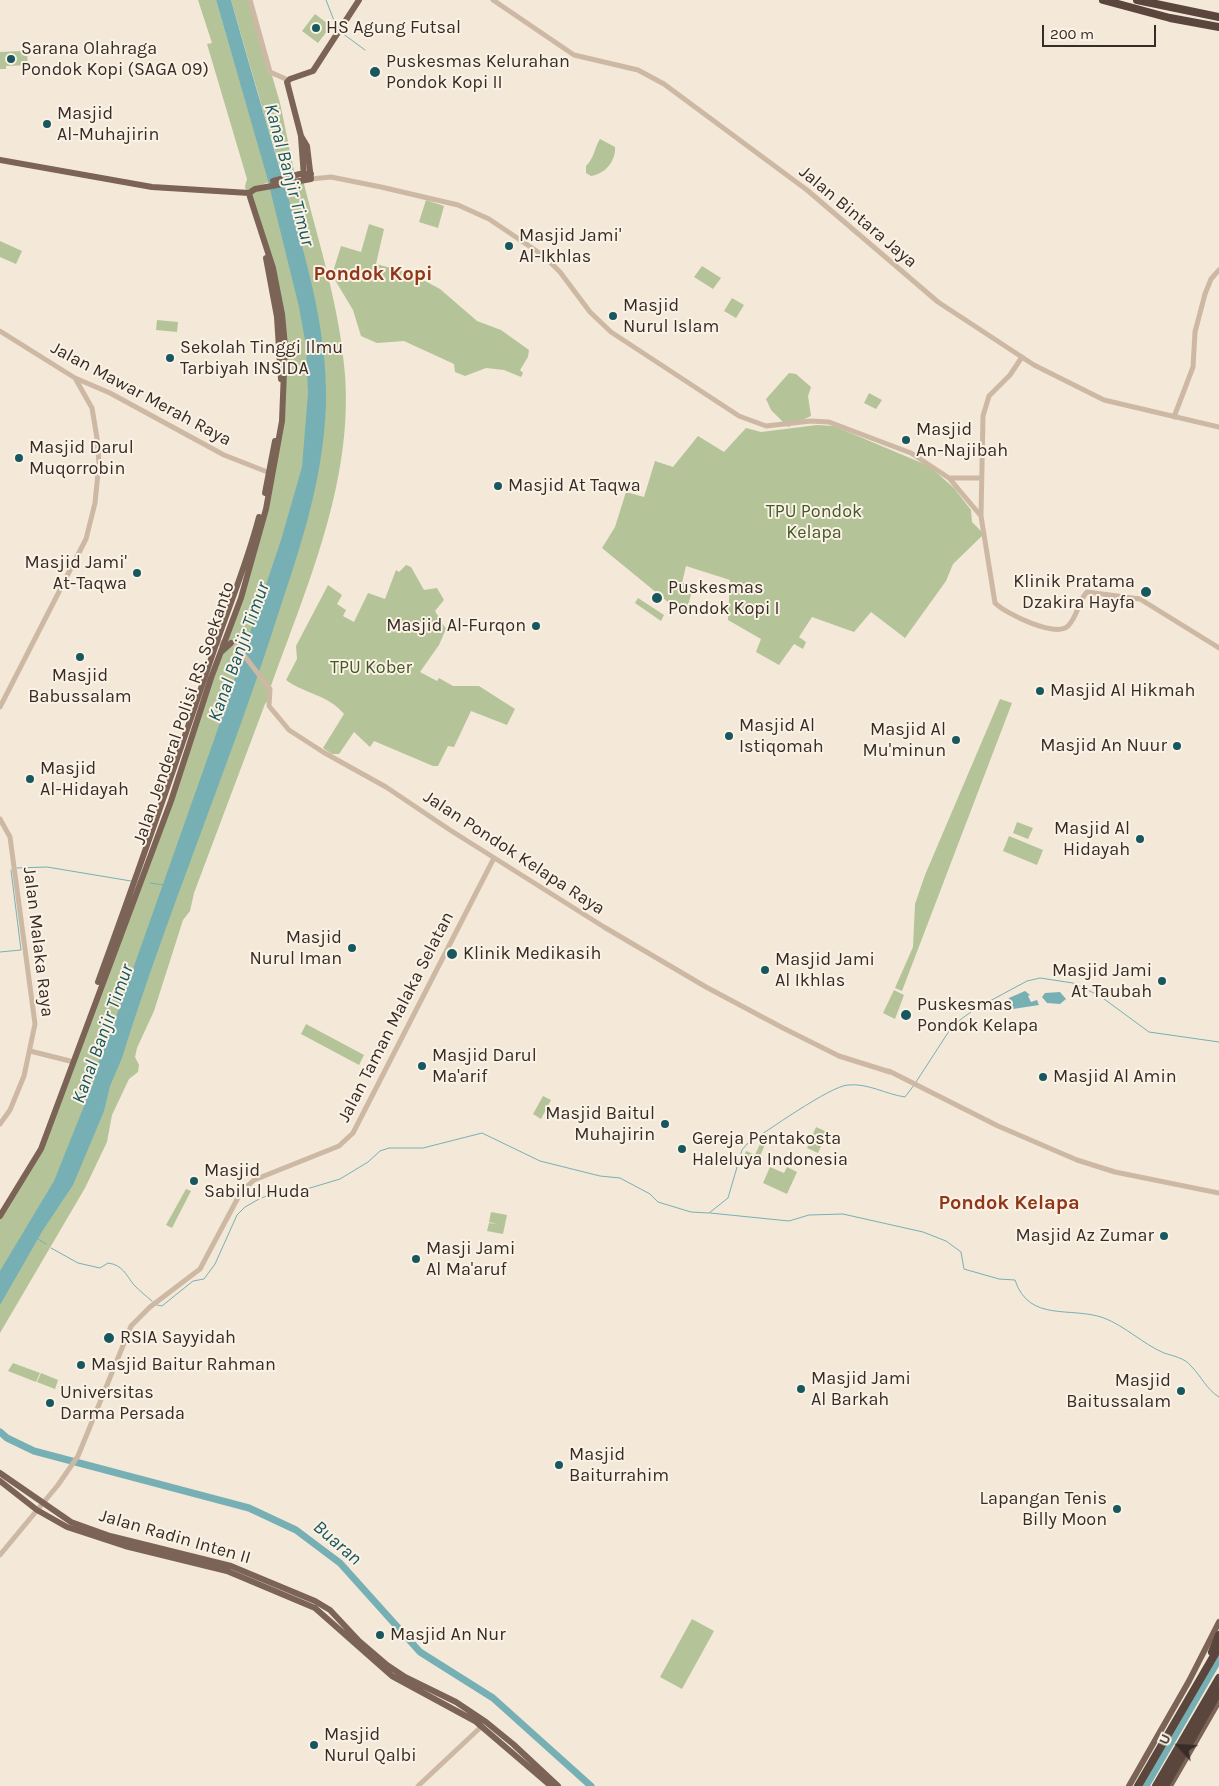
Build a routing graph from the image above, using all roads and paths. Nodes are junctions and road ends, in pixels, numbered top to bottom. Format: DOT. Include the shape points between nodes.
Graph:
graph roads {
  1 [pos="250,0"];
  2 [pos="359,0"];
  3 [pos="493,0"];
  4 [pos="1103,0"];
  5 [pos="1137,0"];
  6 [pos="1219,17"];
  7 [pos="1219,27"];
  8 [pos="288,80"];
  9 [pos="0,160"];
  10 [pos="305,177"];
  11 [pos="247,195"];
  12 [pos="1219,270"];
  13 [pos="0,331"];
  14 [pos="1022,357"];
  15 [pos="75,378"];
  16 [pos="97,388"];
  17 [pos="87,396"];
  18 [pos="1174,417"];
  19 [pos="1219,427"];
  20 [pos="271,473"];
  21 [pos="950,478"];
  22 [pos="981,478"];
  23 [pos="981,516"];
  24 [pos="238,598"];
  25 [pos="230,643"];
  26 [pos="216,644"];
  27 [pos="1219,648"];
  28 [pos="0,707"];
  29 [pos="165,808"];
  30 [pos="0,819"];
  31 [pos="494,858"];
  32 [pos="30,1051"];
  33 [pos="70,1061"];
  34 [pos="0,1124"];
  35 [pos="1219,1194"];
  36 [pos="0,1210"];
  37 [pos="0,1216"];
  38 [pos="0,1474"];
  39 [pos="0,1481"];
  40 [pos="42,1504"];
  41 [pos="37,1510"];
  42 [pos="0,1555"];
  43 [pos="1219,1622"];
  44 [pos="1219,1635"];
  45 [pos="1219,1647"];
  46 [pos="1206,1668"];
  47 [pos="1219,1678"];
  48 [pos="1219,1691"];
  49 [pos="1219,1701"];
  50 [pos="482,1726"];
  51 [pos="511,1746"];
  52 [pos="418,1786"];
  53 [pos="551,1786"];
  54 [pos="558,1786"];
  55 [pos="1129,1786"];
  56 [pos="1138,1786"];
  57 [pos="1156,1786"];
  58 [pos="1165,1786"];
  59 [pos="1170,1786"];
  1 -- 8 [label="street" via="270,72"];
  2 -- 8 [label="main road" via="311,73"];
  3 -- 14 [label="street, Jalan Bintara Jaya" via="574,55 638,70 664,84 807,190 938,302"];
  4 -- 7 [label="highway"];
  5 -- 6 [label="highway"];
  8 -- 10 [label="main road" via="301,136"];
  9 -- 11 [label="main road" via="152,187"];
  10 -- 11 [label="main road" via="258,187"];
  10 -- 21 [label="street" via="345,179 417,195 458,205 489,219 551,262 590,312 611,332 746,420 766,426 811,420 829,422 919,457"];
  11 -- 20 [label="main road, Jalan Jenderal Polisi RS. Soekanto" via="273,268 283,346 282,421"];
  12 -- 18 [label="street" via="1205,294 1196,327 1194,366"];
  13 -- 15 [label="street, Jalan Mawar Merah Raya"];
  14 -- 18 [label="street, Jalan Bintara Jaya" via="1098,397"];
  14 -- 22 [label="street" via="986,404"];
  15 -- 16 [label="street, Jalan Mawar Merah Raya"];
  15 -- 17 [label="street"];
  16 -- 17 [label="street"];
  16 -- 20 [label="street, Jalan Mawar Merah Raya" via="224,455"];
  17 -- 28 [label="street" via="96,430 99,463 95,503 86,539"];
  18 -- 19 [label="street, Jalan Bintara Jaya"];
  20 -- 24 [label="main road, Jalan Jenderal Polisi RS. Soekanto"];
  21 -- 22 [label="street"];
  21 -- 23 [label="street"];
  22 -- 23 [label="street"];
  23 -- 27 [label="street" via="993,598 999,607 1046,629 1059,631 1073,620 1087,592 1132,597"];
  24 -- 25 [label="main road, Jalan Jenderal Polisi RS. Soekanto"];
  24 -- 26 [label="main road, Jalan Jenderal Polisi RS. Soekanto"];
  25 -- 26 [label="street"];
  25 -- 29 [label="main road, Jalan Jenderal Polisi RS. Soekanto" via="218,657"];
  25 -- 31 [label="street, Jalan Pondok Kelapa Raya" via="268,687 271,693 269,706 289,730 386,787"];
  26 -- 29 [label="main road, Jalan Jenderal Polisi RS. Soekanto"];
  29 -- 33 [label="main road, Jalan Jenderal Polisi RS. Soekanto"];
  29 -- 37 [label="main road, Jalan Jenderal Polisi RS. Soekanto" via="41,1149"];
  30 -- 32 [label="street, Jalan Malaka Raya" via="9,832 15,869 35,1024"];
  31 -- 35 [label="street, Jalan Pondok Kelapa Raya" via="706,987 837,1054 877,1065 998,1126 1077,1160 1115,1172"];
  31 -- 40 [label="street, Jalan Taman Malaka Selatan" via="353,1133 339,1146 250,1183 237,1199 203,1264 131,1326 76,1460"];
  32 -- 33 [label="street"];
  32 -- 34 [label="street, Jalan Malaka Raya" via="19,1090"];
  33 -- 36 [label="main road, Jalan Jenderal Polisi RS. Soekanto" via="36,1151"];
  38 -- 40 [label="main road, Jalan Radin Inten II"];
  39 -- 41 [label="main road, Jalan Radin Inten II"];
  40 -- 41 [label="street, Jalan Taman Malaka Selatan"];
  40 -- 51 [label="main road, Jalan Radin Inten II" via="66,1520 87,1528 231,1566 309,1598 330,1610 391,1669 463,1706"];
  41 -- 42 [label="street, Jalan Taman Malaka Selatan"];
  41 -- 50 [label="main road, Jalan Radin Inten II" via="75,1531 227,1571 307,1605 324,1615 397,1680 459,1710"];
  43 -- 55 [label="main road" via="1190,1681"];
  44 -- 46 [label="highway"];
  45 -- 46 [label="highway"];
  46 -- 56 [label="highway"];
  47 -- 57 [label="highway"];
  48 -- 58 [label="highway"];
  49 -- 59 [label="main road"];
  50 -- 51 [label="main road, Jalan Radin Inten II"];
  50 -- 52 [label="street"];
  51 -- 53 [label="main road, Jalan Radin Inten II"];
  51 -- 54 [label="main road, Jalan Radin Inten II"];
}
